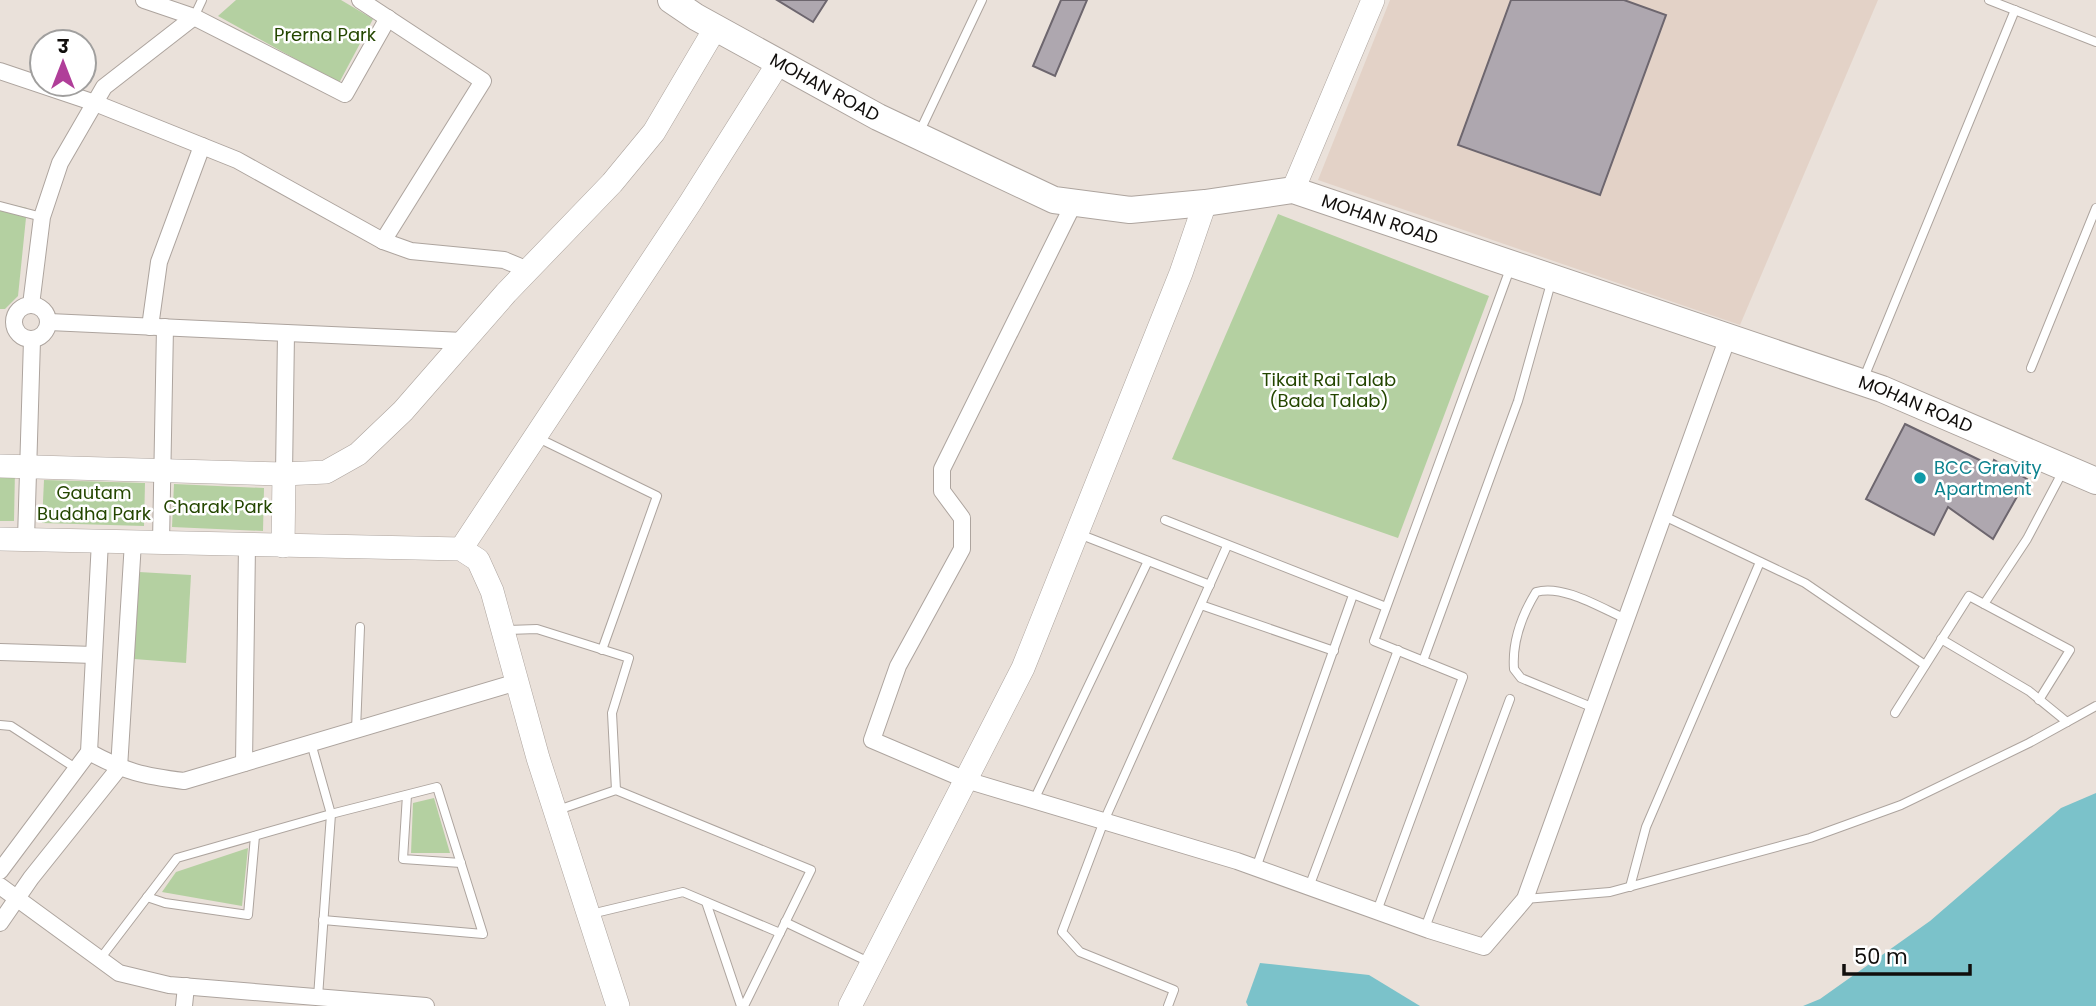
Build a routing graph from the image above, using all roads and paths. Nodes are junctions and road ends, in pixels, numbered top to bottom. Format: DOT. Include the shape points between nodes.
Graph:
graph roads {
  1 [pos="144,0"];
  2 [pos="202,0"];
  3 [pos="360,0"];
  4 [pos="671,0"];
  5 [pos="982,0"];
  6 [pos="1373,0"];
  7 [pos="1989,0"];
  8 [pos="2015,10"];
  9 [pos="194,17"];
  10 [pos="388,18"];
  11 [pos="716,27"];
  12 [pos="2096,42"];
  13 [pos="779,62"];
  14 [pos="0,71"];
  15 [pos="95,103"];
  16 [pos="918,135"];
  17 [pos="202,146"];
  18 [pos="1293,190"];
  19 [pos="1074,203"];
  20 [pos="1205,203"];
  21 [pos="0,206"];
  22 [pos="2096,208"];
  23 [pos="42,217"];
  24 [pos="383,241"];
  25 [pos="1512,264"];
  26 [pos="528,270"];
  27 [pos="1552,277"];
  28 [pos="31,305"];
  29 [pos="7,322"];
  30 [pos="49,322"];
  31 [pos="157,327"];
  32 [pos="286,333"];
  33 [pos="1728,337"];
  34 [pos="32,340"];
  35 [pos="464,341"];
  36 [pos="2031,368"];
  37 [pos="1862,382"];
  38 [pos="536,436"];
  39 [pos="0,466"];
  40 [pos="28,466"];
  41 [pos="2064,468"];
  42 [pos="162,470"];
  43 [pos="284,474"];
  44 [pos="2096,481"];
  45 [pos="1664,516"];
  46 [pos="1165,520"];
  47 [pos="1076,533"];
  48 [pos="0,538"];
  49 [pos="26,539"];
  50 [pos="100,541"];
  51 [pos="133,542"];
  52 [pos="161,542"];
  53 [pos="247,545"];
  54 [pos="284,546"];
  55 [pos="1227,546"];
  56 [pos="461,549"];
  57 [pos="1148,561"];
  58 [pos="1760,562"];
  59 [pos="1210,585"];
  60 [pos="1353,595"];
  61 [pos="1984,604"];
  62 [pos="1201,605"];
  63 [pos="1386,607"];
  64 [pos="1626,619"];
  65 [pos="360,627"];
  66 [pos="503,631"];
  67 [pos="1941,639"];
  68 [pos="602,650"];
  69 [pos="1398,650"];
  70 [pos="1334,651"];
  71 [pos="0,652"];
  72 [pos="94,655"];
  73 [pos="1423,661"];
  74 [pos="1925,665"];
  75 [pos="517,682"];
  76 [pos="1510,699"];
  77 [pos="2039,700"];
  78 [pos="2096,706"];
  79 [pos="1594,708"];
  80 [pos="1895,713"];
  81 [pos="2067,722"];
  82 [pos="0,725"];
  83 [pos="356,730"];
  84 [pos="311,743"];
  85 [pos="89,752"];
  86 [pos="244,763"];
  87 [pos="119,768"];
  88 [pos="77,769"];
  89 [pos="966,780"];
  90 [pos="616,790"];
  91 [pos="407,795"];
  92 [pos="1034,800"];
  93 [pos="555,810"];
  94 [pos="331,814"];
  95 [pos="1104,821"];
  96 [pos="255,836"];
  97 [pos="461,863"];
  98 [pos="1256,868"];
  99 [pos="0,871"];
  100 [pos="0,886"];
  101 [pos="1309,887"];
  102 [pos="1630,887"];
  103 [pos="147,897"];
  104 [pos="17,898"];
  105 [pos="1525,899"];
  106 [pos="706,902"];
  107 [pos="1377,911"];
  108 [pos="589,914"];
  109 [pos="323,920"];
  110 [pos="785,922"];
  111 [pos="0,923"];
  112 [pos="1425,929"];
  113 [pos="780,933"];
  114 [pos="100,959"];
  115 [pos="872,963"];
  116 [pos="186,986"];
  117 [pos="318,997"];
  118 [pos="184,1006"];
  119 [pos="418,1006"];
  120 [pos="618,1006"];
  121 [pos="743,1006"];
  122 [pos="850,1006"];
  123 [pos="1168,1006"];
  1 -- 9 [label="street"];
  2 -- 9 [label="lane"];
  3 -- 10 [label="street"];
  4 -- 11 [label="main road, MOHAN ROAD"];
  5 -- 16 [label="lane"];
  6 -- 18 [label="street"];
  7 -- 8 [label="lane"];
  8 -- 12 [label="lane"];
  8 -- 37 [label="lane"];
  9 -- 10 [label="street" via="345,94"];
  9 -- 15 [label="street" via="104,87"];
  10 -- 24 [label="street" via="483,81"];
  11 -- 13 [label="main road, MOHAN ROAD"];
  11 -- 26 [label="street" via="654,132"];
  13 -- 16 [label="main road, MOHAN ROAD"];
  13 -- 38 [label="street"];
  14 -- 15 [label="street"];
  15 -- 17 [label="street"];
  15 -- 23 [label="street" via="60,163"];
  16 -- 19 [label="main road, MOHAN ROAD" via="1054,200"];
  17 -- 24 [label="street" via="237,160"];
  17 -- 31 [label="street" via="159,262"];
  18 -- 20 [label="main road, MOHAN ROAD"];
  18 -- 25 [label="main road, MOHAN ROAD"];
  19 -- 20 [label="main road, MOHAN ROAD" via="1130,211"];
  19 -- 89 [label="street" via="942,469 942,491 962,518 962,549 898,666 872,740"];
  20 -- 47 [label="street"];
  21 -- 23 [label="lane"];
  22 -- 36 [label="lane"];
  23 -- 28 [label="street"];
  24 -- 26 [label="street" via="411,251 505,260"];
  25 -- 27 [label="main road, MOHAN ROAD"];
  25 -- 63 [label="lane"];
  26 -- 35 [label="street"];
  27 -- 33 [label="main road, MOHAN ROAD"];
  27 -- 73 [label="lane" via="1518,401"];
  28 -- 29 [label="street"];
  28 -- 30 [label="street" via="44,310"];
  29 -- 34 [label="street" via="19,335"];
  30 -- 31 [label="street"];
  30 -- 34 [label="street" via="44,334"];
  31 -- 32 [label="street"];
  31 -- 42 [label="street"];
  32 -- 35 [label="street"];
  32 -- 43 [label="street"];
  33 -- 37 [label="main road, MOHAN ROAD"];
  33 -- 45 [label="street"];
  34 -- 40 [label="street"];
  35 -- 43 [label="street" via="358,454 327,472"];
  37 -- 41 [label="main road, MOHAN ROAD"];
  38 -- 56 [label="street"];
  38 -- 68 [label="lane" via="657,496"];
  39 -- 40 [label="street"];
  40 -- 42 [label="street"];
  40 -- 49 [label="street"];
  41 -- 44 [label="main road, MOHAN ROAD"];
  41 -- 61 [label="lane" via="2027,539"];
  42 -- 43 [label="street"];
  42 -- 52 [label="street"];
  43 -- 54 [label="street"];
  45 -- 58 [label="lane"];
  45 -- 64 [label="street"];
  46 -- 55 [label="lane"];
  47 -- 57 [label="lane"];
  47 -- 89 [label="street" via="1023,668"];
  48 -- 49 [label="street"];
  49 -- 50 [label="street"];
  50 -- 51 [label="street"];
  50 -- 72 [label="street"];
  51 -- 52 [label="street"];
  51 -- 87 [label="street"];
  52 -- 53 [label="street"];
  53 -- 54 [label="street"];
  53 -- 86 [label="street"];
  54 -- 56 [label="street"];
  55 -- 59 [label="lane"];
  55 -- 60 [label="lane"];
  56 -- 66 [label="street" via="478,560"];
  57 -- 59 [label="lane"];
  57 -- 92 [label="lane"];
  58 -- 74 [label="lane" via="1805,583"];
  58 -- 102 [label="lane" via="1646,827"];
  59 -- 62 [label="lane"];
  60 -- 63 [label="lane"];
  60 -- 70 [label="lane"];
  61 -- 67 [label="lane" via="1969,596"];
  61 -- 77 [label="lane" via="2070,650"];
  62 -- 70 [label="lane"];
  62 -- 95 [label="lane"];
  63 -- 69 [label="lane" via="1374,641"];
  64 -- 79 [label="street"];
  64 -- 79 [label="lane" via="1547,589 1536,592 1514,644 1514,669 1521,678"];
  65 -- 83 [label="lane"];
  66 -- 68 [label="lane" via="537,629"];
  66 -- 75 [label="street"];
  67 -- 74 [label="lane"];
  67 -- 77 [label="lane"];
  68 -- 90 [label="lane" via="629,658 612,713"];
  69 -- 73 [label="lane"];
  69 -- 101 [label="lane"];
  70 -- 98 [label="lane"];
  71 -- 72 [label="street"];
  72 -- 85 [label="street"];
  73 -- 107 [label="lane" via="1464,677"];
  74 -- 80 [label="lane"];
  75 -- 83 [label="street"];
  75 -- 93 [label="street"];
  76 -- 112 [label="lane"];
  77 -- 81 [label="lane"];
  78 -- 81 [label="lane"];
  79 -- 105 [label="street"];
  81 -- 102 [label="lane" via="1888,810 1810,838"];
  82 -- 88 [label="lane" via="11,726"];
  83 -- 84 [label="street"];
  84 -- 86 [label="street"];
  84 -- 94 [label="lane"];
  85 -- 87 [label="street"];
  85 -- 88 [label="street"];
  86 -- 87 [label="street" via="184,781"];
  87 -- 104 [label="street"];
  88 -- 99 [label="street"];
  89 -- 92 [label="street"];
  89 -- 115 [label="street"];
  90 -- 93 [label="lane"];
  90 -- 110 [label="lane" via="811,870"];
  91 -- 94 [label="lane"];
  91 -- 97 [label="lane" via="437,787"];
  91 -- 97 [label="lane" via="403,859"];
  92 -- 95 [label="street"];
  93 -- 108 [label="street"];
  94 -- 96 [label="lane"];
  94 -- 109 [label="lane"];
  95 -- 98 [label="street"];
  95 -- 123 [label="lane" via="1062,932 1080,952 1174,990"];
  96 -- 103 [label="lane" via="177,858"];
  96 -- 103 [label="lane" via="248,915"];
  97 -- 109 [label="lane" via="483,933"];
  98 -- 101 [label="street"];
  100 -- 104 [label="street"];
  101 -- 107 [label="street"];
  102 -- 105 [label="lane"];
  103 -- 114 [label="lane"];
  104 -- 111 [label="street"];
  104 -- 114 [label="street"];
  105 -- 112 [label="street" via="1485,947"];
  106 -- 108 [label="lane" via="683,892"];
  106 -- 113 [label="lane"];
  106 -- 121 [label="lane"];
  107 -- 112 [label="street"];
  108 -- 120 [label="street"];
  109 -- 117 [label="lane"];
  110 -- 113 [label="lane"];
  110 -- 115 [label="lane"];
  113 -- 121 [label="lane"];
  114 -- 116 [label="street" via="119,973"];
  115 -- 122 [label="street"];
  116 -- 117 [label="street"];
  116 -- 118 [label="street"];
  117 -- 119 [label="street"];
}
